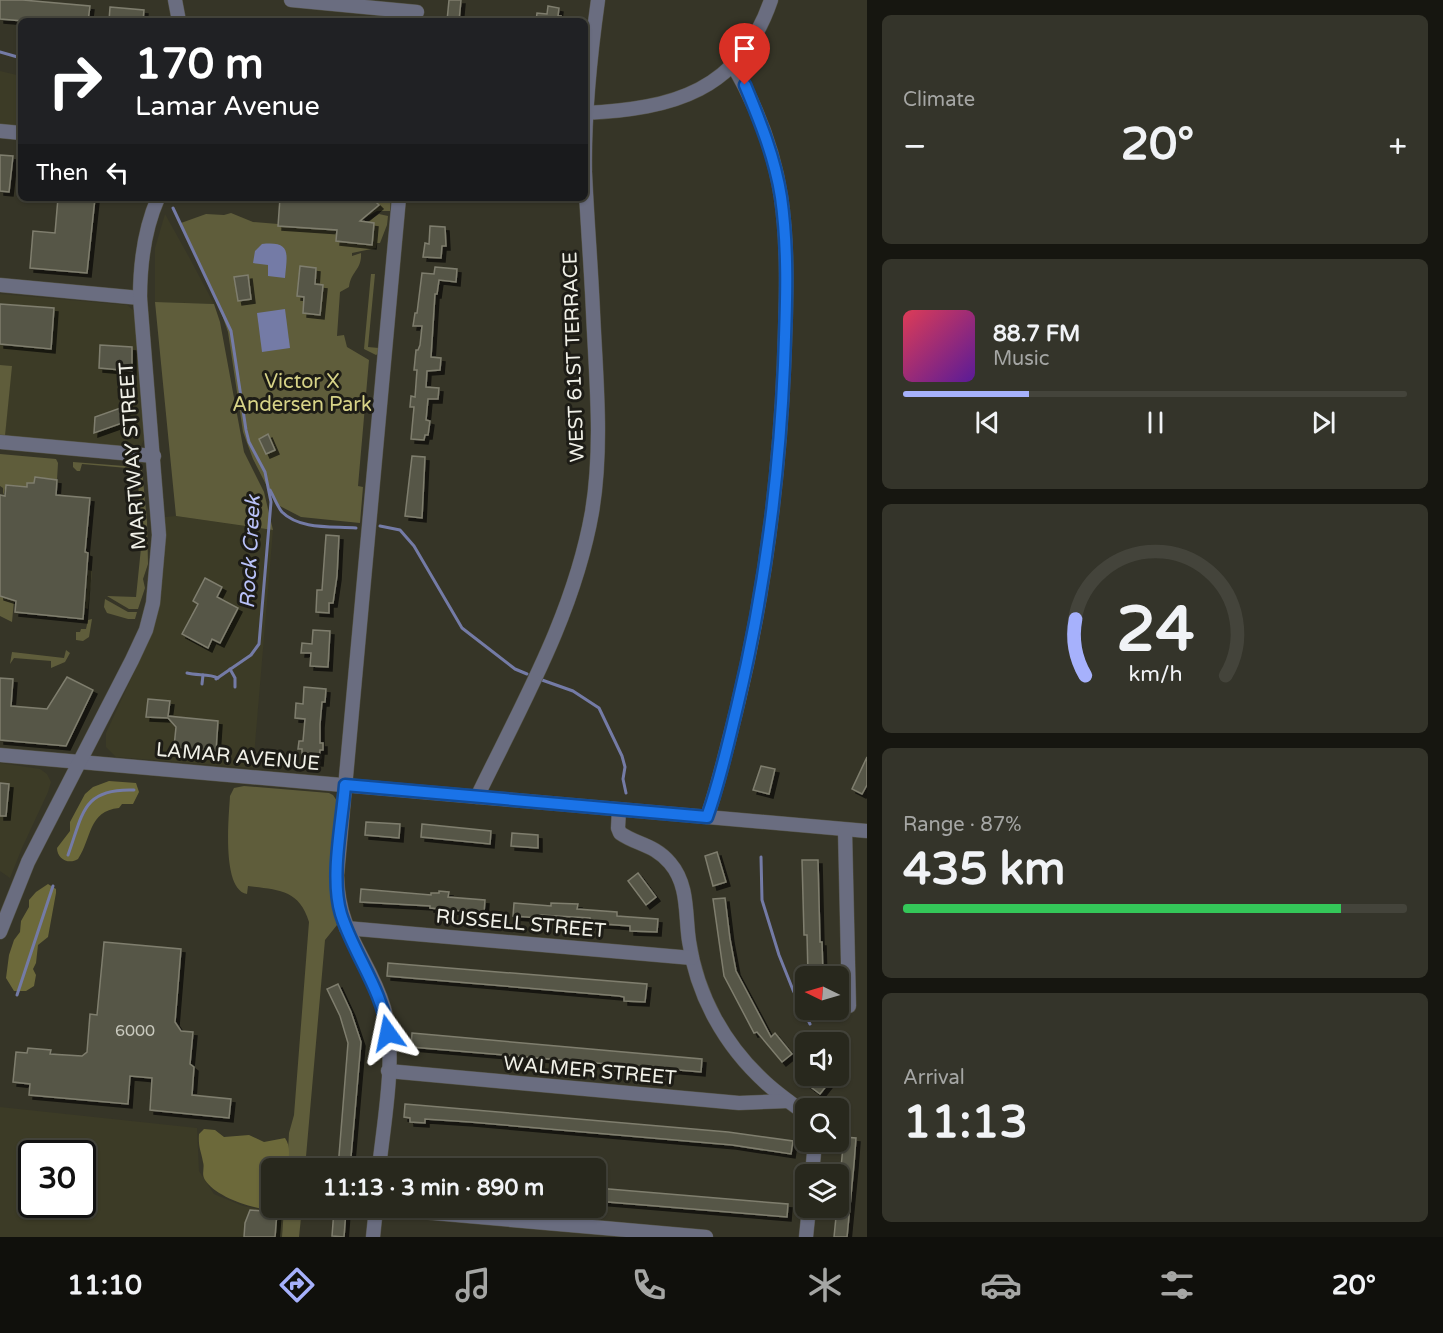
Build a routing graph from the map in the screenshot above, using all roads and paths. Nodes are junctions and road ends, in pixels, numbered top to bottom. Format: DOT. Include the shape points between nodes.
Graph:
graph roads {
  1 [pos="175,0"];
  2 [pos="291,0"];
  3 [pos="598,0"];
  4 [pos="771,0"];
  5 [pos="417,11"];
  6 [pos="178,18"];
  7 [pos="733,65"];
  8 [pos="588,94"];
  9 [pos="588,113"];
  10 [pos="0,131"];
  11 [pos="18,133"];
  12 [pos="157,201"];
  13 [pos="399,201"];
  14 [pos="586,201"];
  15 [pos="0,285"];
  16 [pos="140,298"];
  17 [pos="0,442"];
  18 [pos="153,456"];
  19 [pos="0,754"];
  20 [pos="80,762"];
  21 [pos="345,785"];
  22 [pos="477,796"];
  23 [pos="619,810"];
  24 [pos="707,817"];
  25 [pos="845,830"];
  26 [pos="867,831"];
  27 [pos="346,928"];
  28 [pos="0,932"];
  29 [pos="692,958"];
  30 [pos="848,966"];
  31 [pos="388,1071"];
  32 [pos="788,1101"];
  33 [pos="795,1106"];
  34 [pos="381,1158"];
  35 [pos="375,1218"];
  36 [pos="490,1218"];
  37 [pos="808,1218"];
  38 [pos="373,1237"];
  39 [pos="706,1237"];
  40 [pos="806,1237"];
  1 -- 6 [label="street"];
  2 -- 5 [label="street"];
  3 -- 8 [label="street, WEST 61ST TERRACE"];
  4 -- 7 [label="street" via="752,43"];
  7 -- 9 [label="street" via="710,84 656,106"];
  7 -- 24 [label="street" via="759,119 781,196 786,241 786,321 777,469 762,586 744,678"];
  10 -- 11 [label="street"];
  12 -- 16 [label="street, MARTWAY STREET" via="140,265"];
  13 -- 21 [label="street"];
  14 -- 22 [label="street, WEST 61ST TERRACE" via="598,425 597,471 586,543 554,638"];
  15 -- 16 [label="street"];
  16 -- 18 [label="street, MARTWAY STREET"];
  17 -- 18 [label="street"];
  18 -- 20 [label="street, MARTWAY STREET" via="159,535 153,603 146,630"];
  19 -- 20 [label="street, LAMAR AVENUE"];
  20 -- 21 [label="street, LAMAR AVENUE"];
  20 -- 28 [label="street, MARTWAY STREET" via="28,862"];
  21 -- 22 [label="street, LAMAR AVENUE"];
  21 -- 27 [label="street" via="337,875"];
  22 -- 23 [label="street, LAMAR AVENUE"];
  23 -- 24 [label="street, LAMAR AVENUE"];
  23 -- 29 [label="street" via="620,833 657,852 679,878"];
  24 -- 25 [label="street, LAMAR AVENUE"];
  25 -- 26 [label="street, LAMAR AVENUE"];
  25 -- 30 [label="street"];
  27 -- 29 [label="street, RUSSELL STREET"];
  27 -- 31 [label="street" via="384,1007"];
  29 -- 32 [label="street" via="701,988 726,1038 758,1076"];
  31 -- 32 [label="street, WALMER STREET" via="739,1103"];
  31 -- 34 [label="street"];
  32 -- 33 [label="street"];
  35 -- 38 [label="street"];
  36 -- 39 [label="street"];
  37 -- 40 [label="street"];
}
